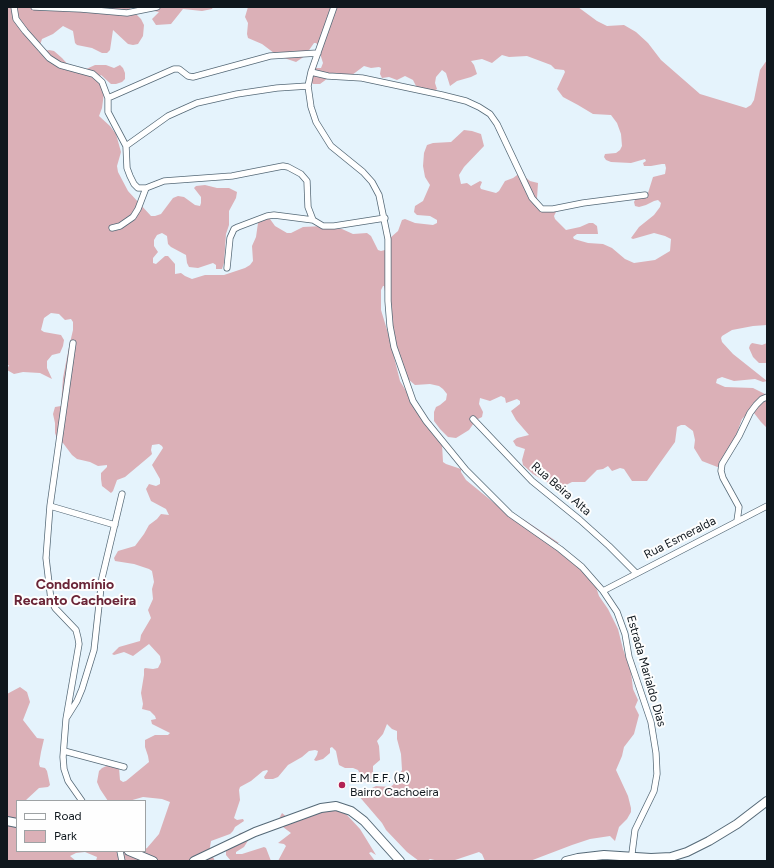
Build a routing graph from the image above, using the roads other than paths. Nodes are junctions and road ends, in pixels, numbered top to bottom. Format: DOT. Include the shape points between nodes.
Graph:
graph roads {
  1 [pos="14,7"];
  2 [pos="34,7"];
  3 [pos="157,7"];
  4 [pos="334,7"];
  5 [pos="318,53"];
  6 [pos="311,72"];
  7 [pos="308,86"];
  8 [pos="108,98"];
  9 [pos="126,146"];
  10 [pos="146,188"];
  11 [pos="646,195"];
  12 [pos="385,218"];
  13 [pos="313,220"];
  14 [pos="112,228"];
  15 [pos="227,268"];
  16 [pos="73,343"];
  17 [pos="767,397"];
  18 [pos="473,419"];
  19 [pos="122,494"];
  20 [pos="50,506"];
  21 [pos="767,506"];
  22 [pos="738,521"];
  23 [pos="115,525"];
  24 [pos="636,573"];
  25 [pos="603,591"];
  26 [pos="66,719"];
  27 [pos="64,751"];
  28 [pos="124,767"];
  29 [pos="81,800"];
  30 [pos="767,801"];
  31 [pos="131,852"];
  32 [pos="631,859"];
  33 [pos="153,861"];
  34 [pos="194,861"];
  35 [pos="400,861"];
  36 [pos="566,861"];
  1 -- 8 [label="street" via="16,19 49,58 60,65 93,74 102,82"];
  2 -- 3 [label="street" via="128,13"];
  4 -- 5 [label="street, Estrada Marialdo Dias"];
  5 -- 6 [label="street, Estrada Marialdo Dias"];
  5 -- 8 [label="street" via="270,56 193,77 174,69"];
  6 -- 7 [label="street, Estrada Marialdo Dias"];
  6 -- 11 [label="street" via="362,78 442,94 479,107 490,114 497,124 532,198 542,209"];
  7 -- 9 [label="street" via="237,94 197,103 168,116"];
  7 -- 12 [label="street, Estrada Marialdo Dias" via="310,107 322,133 331,146 372,182 379,195"];
  8 -- 9 [label="street" via="108,112"];
  9 -- 10 [label="street" via="130,176 138,188"];
  10 -- 13 [label="street" via="164,181 232,176 276,166 288,167 308,181 308,207"];
  10 -- 14 [label="street" via="133,217"];
  12 -- 13 [label="street" via="334,226 323,226"];
  12 -- 25 [label="street, Estrada Marialdo Dias" via="388,239 390,326 396,354 413,401 466,470 510,514 582,567"];
  13 -- 15 [label="street" via="274,215 238,227 230,238"];
  16 -- 20 [label="street"];
  17 -- 22 [label="street" via="756,405 722,464 723,478 739,507"];
  18 -- 24 [label="street, Rua Beira Alta" via="532,481 580,520"];
  19 -- 23 [label="street"];
  20 -- 23 [label="street"];
  20 -- 26 [label="street" via="46,558 51,600 55,608 76,630 79,644"];
  21 -- 22 [label="street, Rua Esmeralda"];
  22 -- 24 [label="street, Rua Esmeralda"];
  23 -- 26 [label="street" via="102,578 94,650 82,689"];
  24 -- 25 [label="street, Rua Esmeralda"];
  25 -- 32 [label="street, Estrada Marialdo Dias" via="617,612 625,634 629,657 651,722 656,753 657,774 654,791 635,830"];
  26 -- 27 [label="street"];
  27 -- 28 [label="street"];
  27 -- 29 [label="street" via="64,769 68,781"];
  30 -- 32 [label="street" via="709,842 687,852 670,857"];
  31 -- 33 [label="street"];
  32 -- 36 [label="street" via="604,855"];
  34 -- 35 [label="street" via="255,832 321,808 336,806 351,811 364,821"];
}
